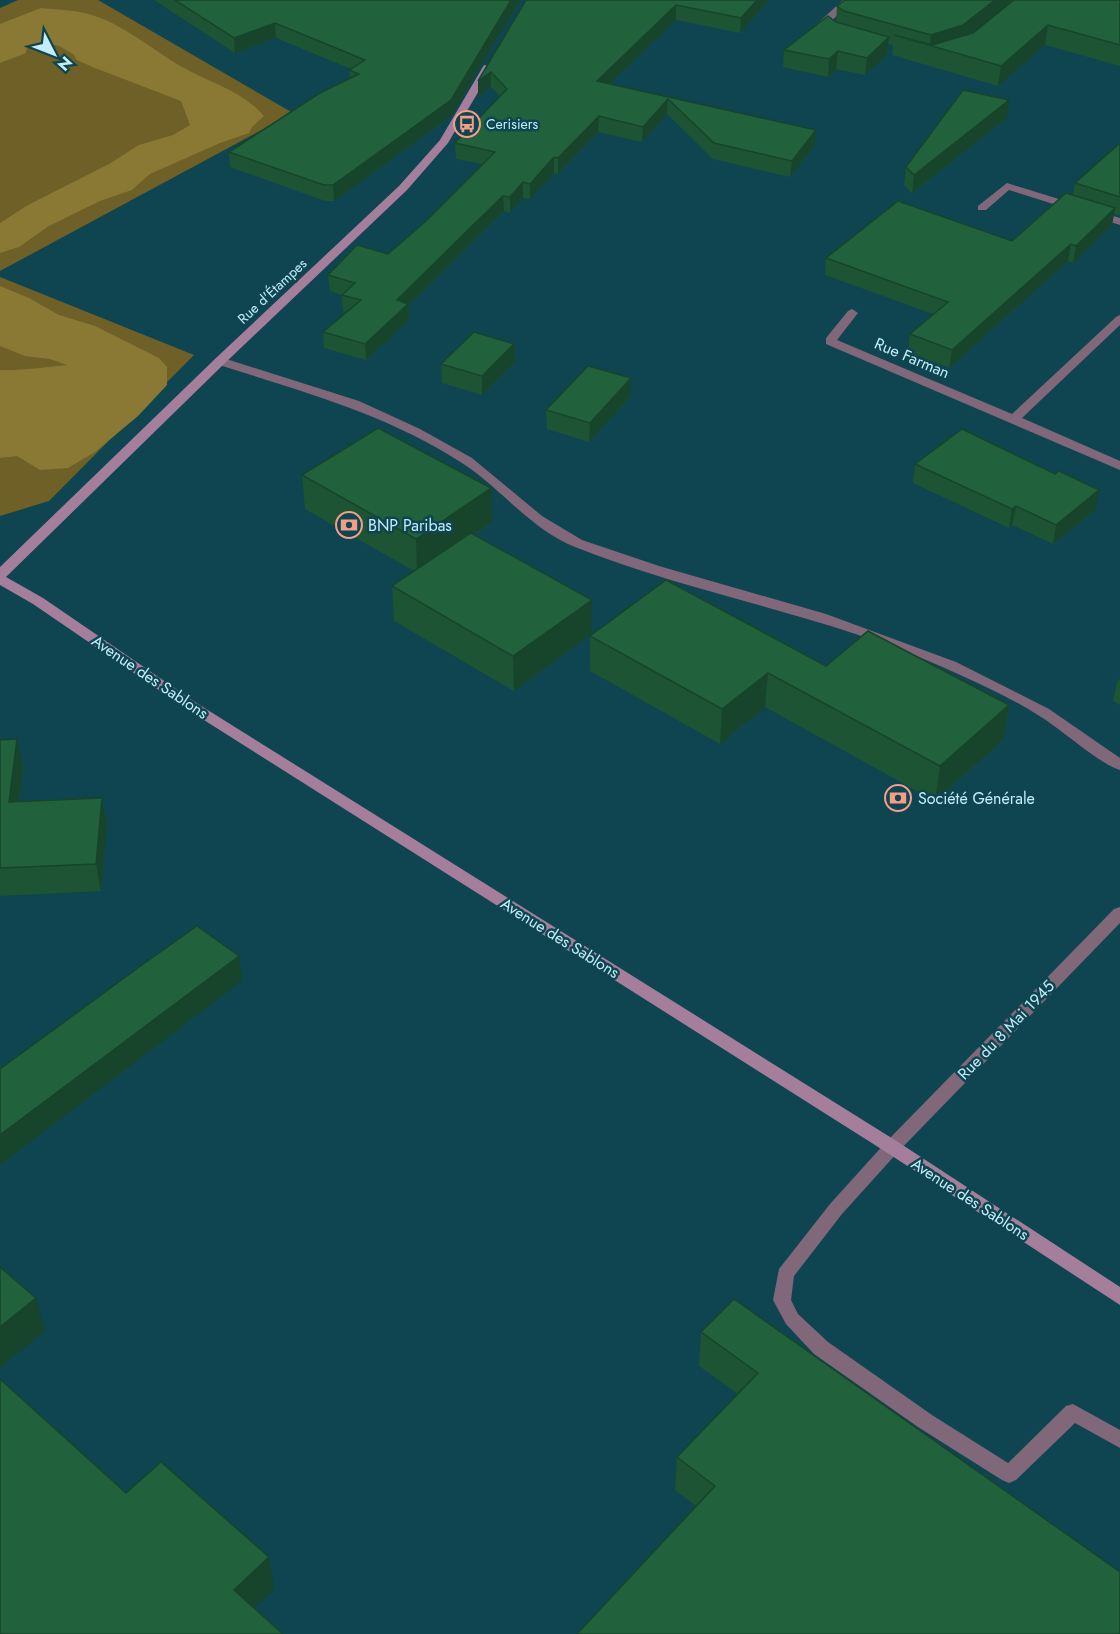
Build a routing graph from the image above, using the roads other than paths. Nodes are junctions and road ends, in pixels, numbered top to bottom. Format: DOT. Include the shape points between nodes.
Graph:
graph roads {
  1 [pos="849,0"];
  2 [pos="838,35"];
  3 [pos="492,60"];
  4 [pos="982,208"];
  5 [pos="1120,222"];
  6 [pos="852,313"];
  7 [pos="1120,319"];
  8 [pos="220,361"];
  9 [pos="1014,419"];
  10 [pos="1120,466"];
  11 [pos="0,577"];
  12 [pos="1120,765"];
  13 [pos="1120,914"];
  14 [pos="892,1147"];
  15 [pos="1120,1297"];
  16 [pos="1120,1440"];
  1 -- 2 [label="street" via="823,24"];
  3 -- 8 [label="street, Rue d'Étampes" via="444,141 403,188"];
  4 -- 5 [label="street" via="1008,186"];
  6 -- 9 [label="street, Rue Farman" via="830,342"];
  7 -- 9 [label="street"];
  8 -- 11 [label="street, Rue d'Étampes"];
  8 -- 12 [label="street" via="355,404 416,432 468,461 537,519 578,543 821,617 951,666 1044,712"];
  9 -- 10 [label="street, Rue Farman"];
  11 -- 14 [label="street, Avenue des Sablons" via="190,705"];
  13 -- 14 [label="street, Rue du 8 Mai 1945"];
  14 -- 15 [label="street, Avenue des Sablons"];
  14 -- 16 [label="street, Rue du 8 Mai 1945" via="785,1274 782,1300 792,1319 821,1348 924,1421 1009,1474 1073,1412"];
}
